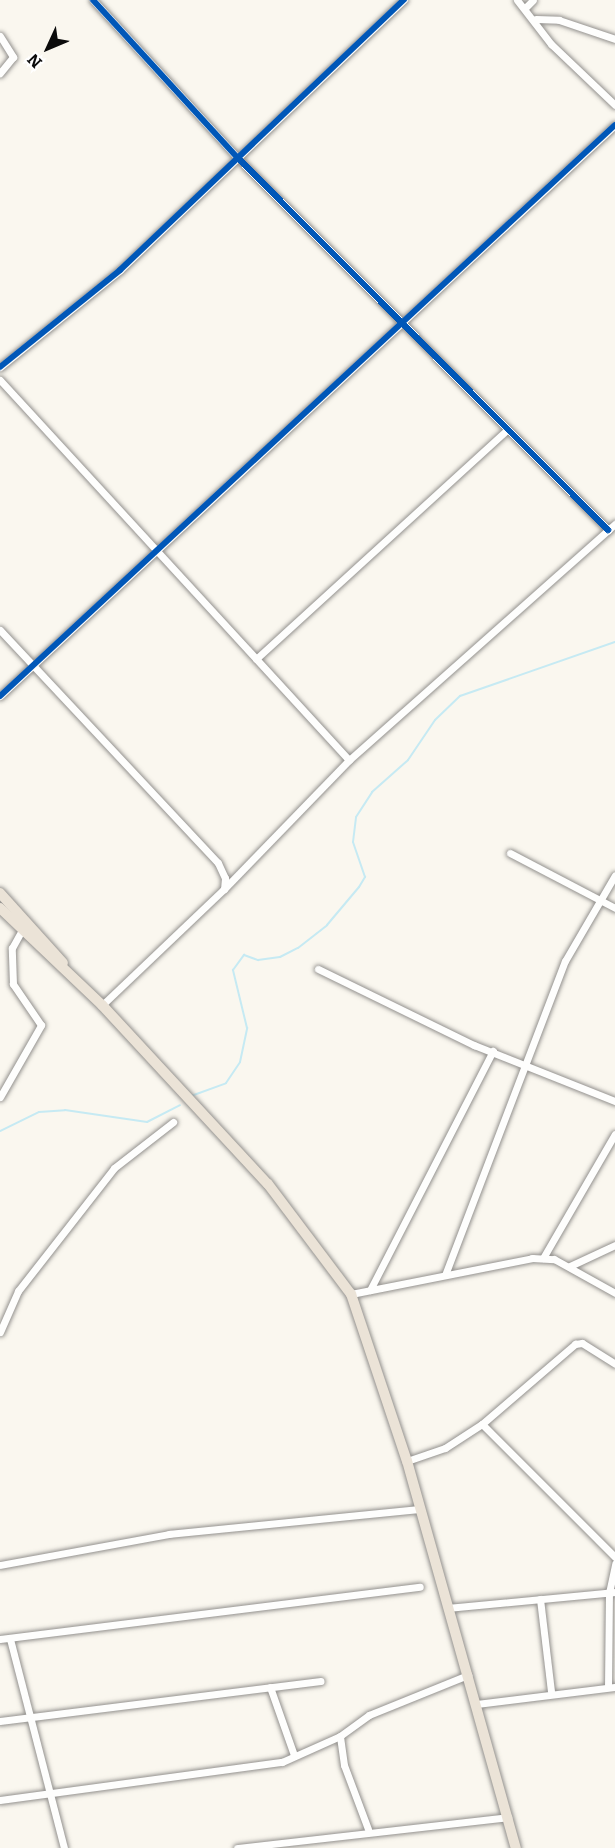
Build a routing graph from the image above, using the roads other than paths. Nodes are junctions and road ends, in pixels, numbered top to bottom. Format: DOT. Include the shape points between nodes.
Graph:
graph roads {
  1 [pos="93,0"];
  2 [pos="404,0"];
  3 [pos="517,0"];
  4 [pos="533,0"];
  5 [pos="525,8"];
  6 [pos="536,19"];
  7 [pos="0,36"];
  8 [pos="615,39"];
  9 [pos="0,73"];
  10 [pos="615,105"];
  11 [pos="615,125"];
  12 [pos="238,158"];
  13 [pos="402,323"];
  14 [pos="0,367"];
  15 [pos="0,380"];
  16 [pos="505,432"];
  17 [pos="615,524"];
  18 [pos="608,530"];
  19 [pos="158,550"];
  20 [pos="0,630"];
  21 [pos="256,659"];
  22 [pos="33,665"];
  23 [pos="0,696"];
  24 [pos="349,760"];
  25 [pos="510,853"];
  26 [pos="615,875"];
  27 [pos="224,889"];
  28 [pos="0,893"];
  29 [pos="598,903"];
  30 [pos="0,908"];
  31 [pos="615,908"];
  32 [pos="22,930"];
  33 [pos="318,969"];
  34 [pos="70,973"];
  35 [pos="102,1005"];
  36 [pos="493,1051"];
  37 [pos="529,1064"];
  38 [pos="0,1097"];
  39 [pos="615,1101"];
  40 [pos="173,1122"];
  41 [pos="615,1134"];
  42 [pos="615,1245"];
  43 [pos="543,1258"];
  44 [pos="570,1266"];
  45 [pos="446,1275"];
  46 [pos="370,1290"];
  47 [pos="615,1293"];
  48 [pos="351,1294"];
  49 [pos="0,1332"];
  50 [pos="615,1364"];
  51 [pos="482,1424"];
  52 [pos="408,1461"];
  53 [pos="421,1509"];
  54 [pos="615,1557"];
  55 [pos="615,1564"];
  56 [pos="0,1565"];
  57 [pos="420,1587"];
  58 [pos="612,1592"];
  59 [pos="540,1599"];
  60 [pos="447,1608"];
  61 [pos="10,1639"];
  62 [pos="0,1640"];
  63 [pos="468,1675"];
  64 [pos="321,1681"];
  65 [pos="270,1687"];
  66 [pos="611,1687"];
  67 [pos="551,1692"];
  68 [pos="476,1704"];
  69 [pos="28,1717"];
  70 [pos="0,1721"];
  71 [pos="340,1736"];
  72 [pos="294,1755"];
  73 [pos="51,1792"];
  74 [pos="0,1800"];
  75 [pos="508,1817"];
  76 [pos="368,1829"];
  77 [pos="64,1848"];
  78 [pos="237,1848"];
  79 [pos="516,1848"];
  1 -- 12 [label="street"];
  2 -- 12 [label="street"];
  3 -- 5 [label="street"];
  4 -- 5 [label="street"];
  5 -- 6 [label="street"];
  6 -- 8 [label="street" via="560,20"];
  6 -- 10 [label="street" via="551,44"];
  7 -- 9 [label="street" via="13,49"];
  11 -- 13 [label="street"];
  12 -- 13 [label="street"];
  12 -- 14 [label="street" via="120,270"];
  13 -- 16 [label="street"];
  13 -- 19 [label="street"];
  15 -- 19 [label="street"];
  16 -- 18 [label="street"];
  16 -- 21 [label="street"];
  17 -- 18 [label="street"];
  18 -- 24 [label="street"];
  19 -- 21 [label="street"];
  19 -- 22 [label="street"];
  20 -- 22 [label="street"];
  21 -- 24 [label="street"];
  22 -- 23 [label="street"];
  22 -- 27 [label="street" via="218,863"];
  24 -- 27 [label="street"];
  25 -- 29 [label="street"];
  26 -- 29 [label="street"];
  27 -- 35 [label="street"];
  28 -- 34 [label="main road"];
  29 -- 31 [label="street"];
  29 -- 37 [label="street" via="565,961"];
  30 -- 32 [label="main road"];
  32 -- 34 [label="main road"];
  32 -- 38 [label="street" via="12,948 13,984 32,1004 41,1025"];
  33 -- 36 [label="street" via="370,998"];
  34 -- 35 [label="main road"];
  35 -- 48 [label="main road" via="306,1228"];
  36 -- 37 [label="street"];
  36 -- 46 [label="street"];
  37 -- 39 [label="street"];
  37 -- 45 [label="street"];
  40 -- 49 [label="street" via="114,1168 18,1291"];
  41 -- 43 [label="street"];
  42 -- 44 [label="street"];
  43 -- 44 [label="street"];
  43 -- 45 [label="street"];
  44 -- 47 [label="street"];
  45 -- 46 [label="street"];
  46 -- 48 [label="street"];
  48 -- 52 [label="main road"];
  50 -- 51 [label="street" via="582,1343 574,1344"];
  51 -- 52 [label="street" via="445,1448"];
  51 -- 54 [label="street"];
  52 -- 53 [label="main road"];
  53 -- 56 [label="street" via="169,1534"];
  53 -- 60 [label="main road"];
  55 -- 58 [label="street"];
  57 -- 61 [label="street"];
  58 -- 59 [label="street"];
  58 -- 66 [label="street"];
  59 -- 60 [label="street"];
  59 -- 67 [label="street"];
  60 -- 63 [label="main road"];
  61 -- 62 [label="street"];
  61 -- 69 [label="street"];
  63 -- 68 [label="main road"];
  63 -- 71 [label="street" via="369,1715"];
  64 -- 65 [label="street"];
  65 -- 69 [label="street"];
  65 -- 72 [label="street"];
  66 -- 67 [label="street"];
  67 -- 68 [label="street"];
  68 -- 75 [label="main road"];
  69 -- 70 [label="street"];
  69 -- 73 [label="street"];
  71 -- 72 [label="street"];
  71 -- 76 [label="street" via="344,1765"];
  72 -- 73 [label="street" via="282,1762"];
  73 -- 74 [label="street"];
  73 -- 77 [label="street"];
  75 -- 76 [label="street"];
  75 -- 79 [label="main road"];
  76 -- 78 [label="street"];
}
